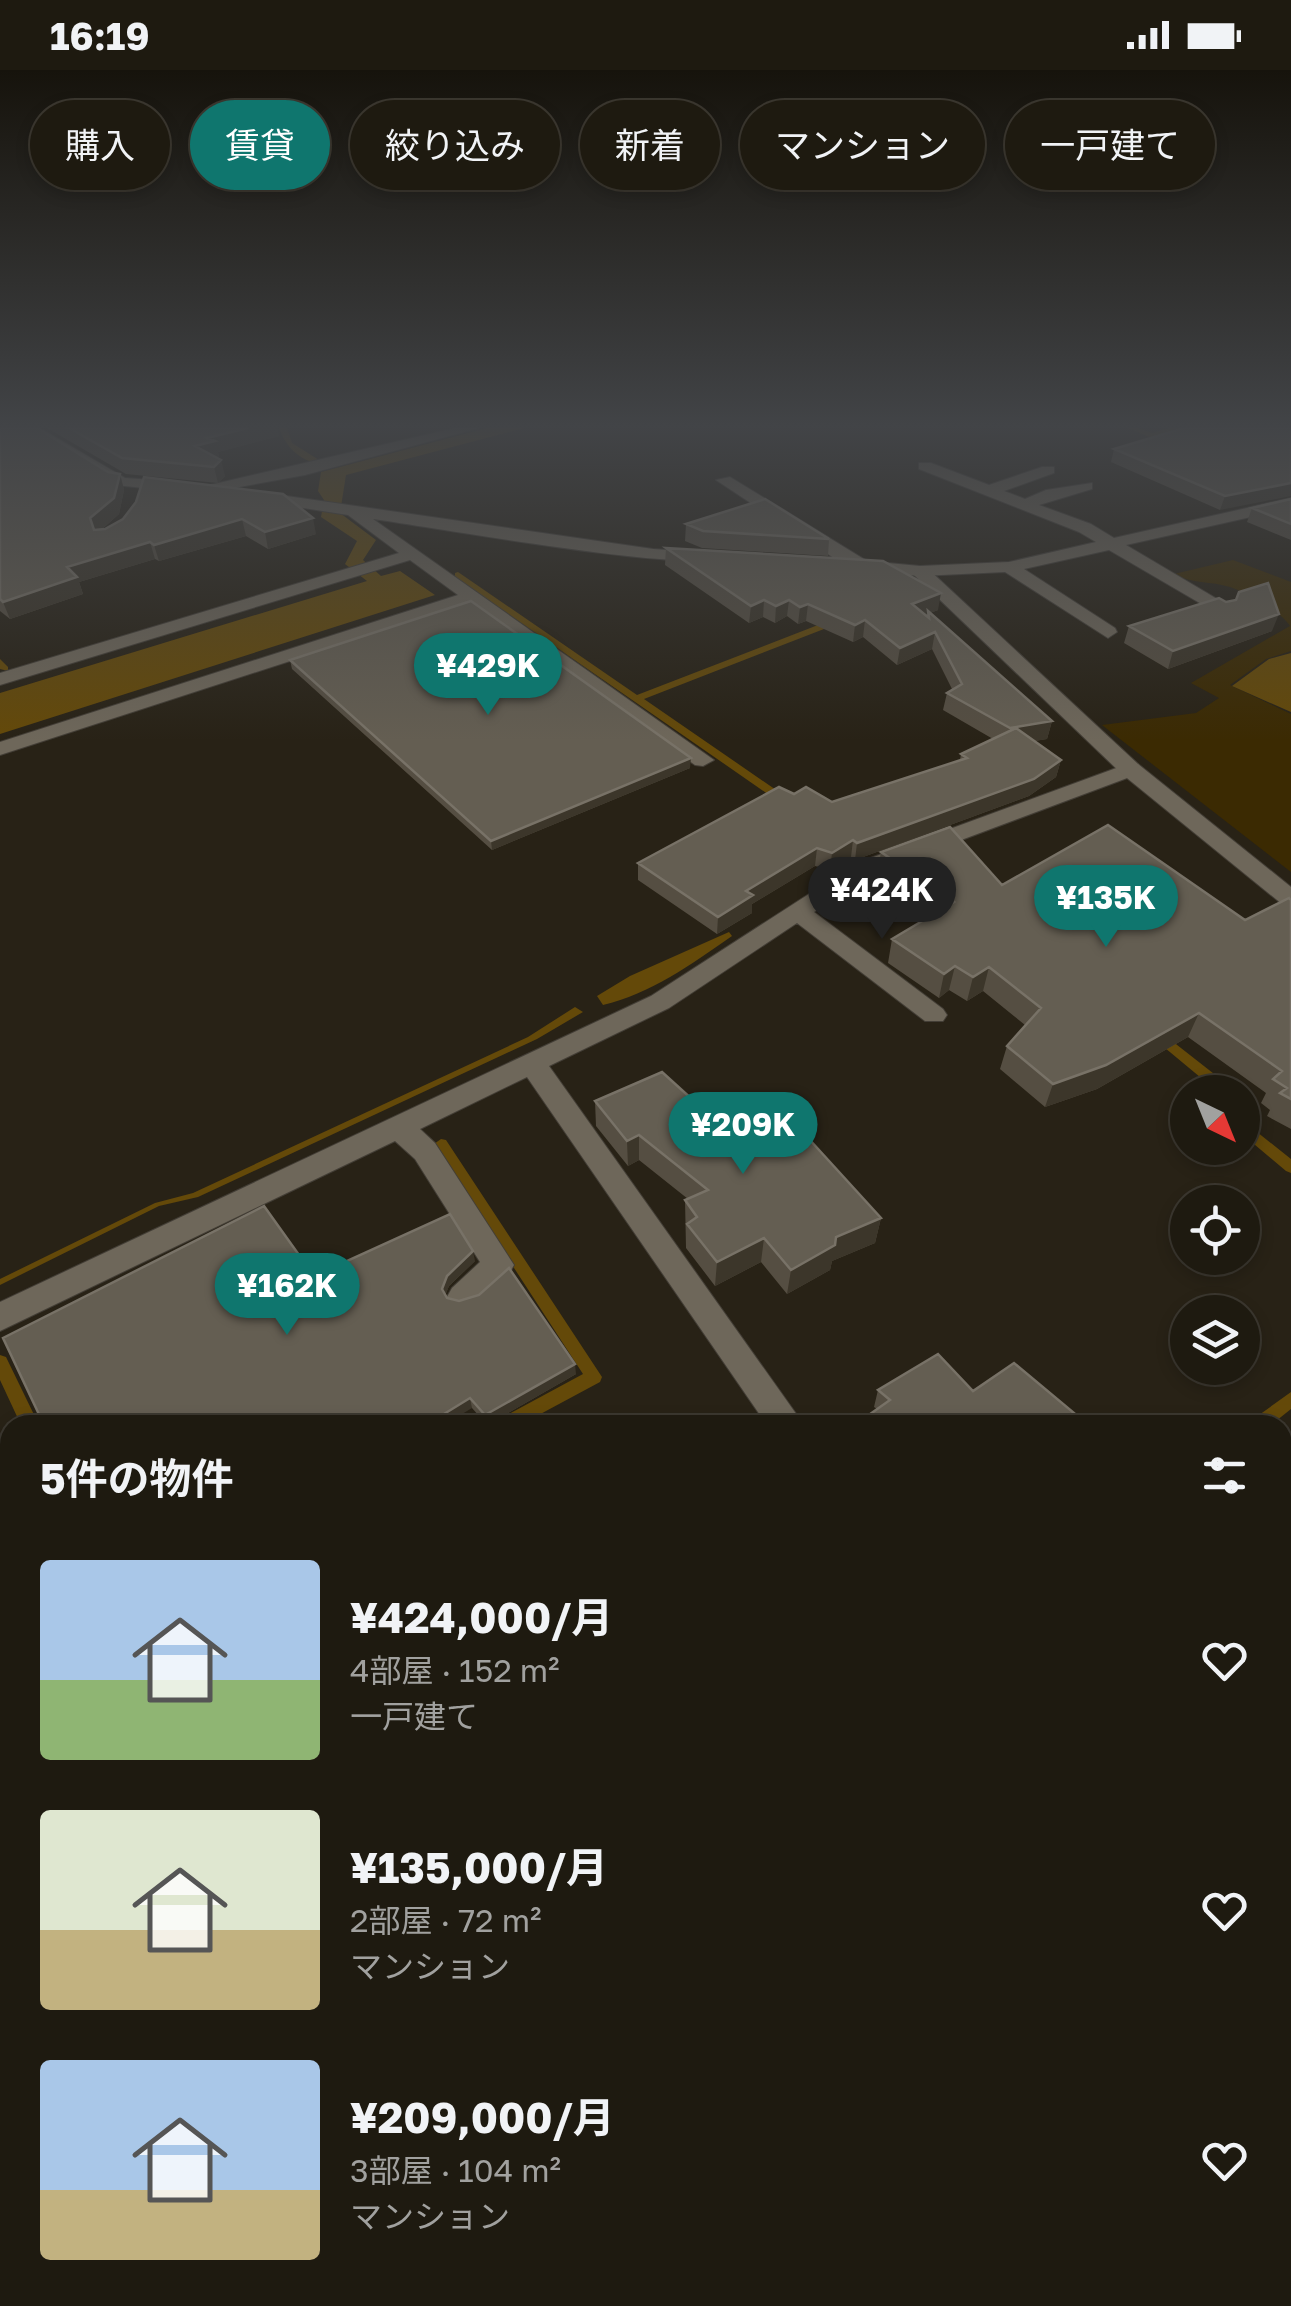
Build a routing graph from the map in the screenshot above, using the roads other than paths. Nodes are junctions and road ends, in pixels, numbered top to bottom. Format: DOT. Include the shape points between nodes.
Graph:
graph roads {
  1 [pos="382,532"];
  2 [pos="504,532"];
  3 [pos="808,532"];
  4 [pos="1093,532"];
  5 [pos="1164,532"];
  6 [pos="1113,544"];
  7 [pos="413,554"];
  8 [pos="730,559"];
  9 [pos="826,564"];
  10 [pos="864,567"];
  11 [pos="1009,567"];
  12 [pos="920,571"];
  13 [pos="472,596"];
  14 [pos="1222,610"];
  15 [pos="1108,632"];
  16 [pos="0,679"];
  17 [pos="0,750"];
  18 [pos="704,760"];
  19 [pos="1130,769"];
  20 [pos="1291,898"];
  21 [pos="798,912"];
  22 [pos="934,1015"];
  23 [pos="532,1062"];
  24 [pos="399,1126"];
  25 [pos="463,1297"];
  26 [pos="0,1317"];
  27 [pos="781,1415"];
  1 -- 7 [label="street"];
  2 -- 8 [label="street"];
  3 -- 10 [label="street"];
  4 -- 6 [label="street"];
  5 -- 6 [label="street"];
  6 -- 11 [label="street"];
  6 -- 14 [label="street"];
  7 -- 13 [label="street"];
  7 -- 16 [label="street"];
  9 -- 10 [label="street"];
  10 -- 12 [label="street"];
  11 -- 12 [label="street"];
  11 -- 15 [label="street"];
  12 -- 19 [label="street"];
  13 -- 17 [label="street"];
  13 -- 18 [label="street"];
  19 -- 20 [label="street"];
  19 -- 21 [label="street" via="865,868"];
  21 -- 22 [label="street"];
  21 -- 23 [label="street" via="660,1002"];
  23 -- 24 [label="street"];
  23 -- 27 [label="street"];
  24 -- 25 [label="street" via="425,1151 498,1265"];
  24 -- 26 [label="street"];
}
